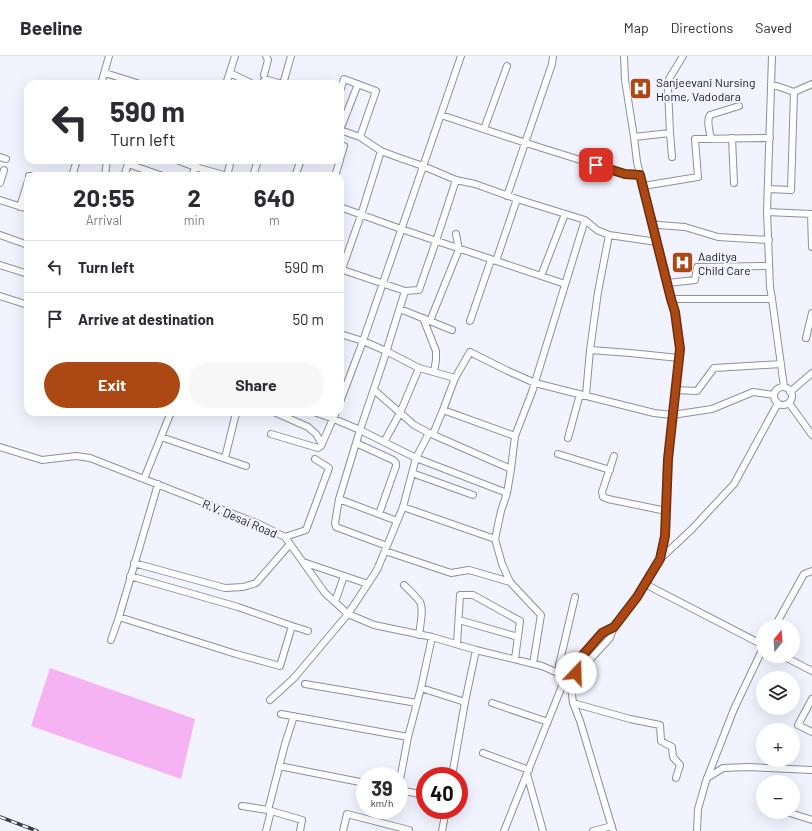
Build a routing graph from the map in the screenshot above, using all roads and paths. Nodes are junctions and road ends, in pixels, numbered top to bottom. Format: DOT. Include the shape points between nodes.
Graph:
graph roads {
  1 [pos="109,56"];
  2 [pos="235,56"];
  3 [pos="266,56"];
  4 [pos="291,56"];
  5 [pos="461,56"];
  6 [pos="553,56"];
  7 [pos="624,56"];
  8 [pos="683,56"];
  9 [pos="772,56"];
  10 [pos="507,66"];
  11 [pos="105,73"];
  12 [pos="230,73"];
  13 [pos="264,75"];
  14 [pos="102,80"];
  15 [pos="127,80"];
  16 [pos="227,80"];
  17 [pos="245,80"];
  18 [pos="283,80"];
  19 [pos="344,80"];
  20 [pos="358,84"];
  21 [pos="771,84"];
  22 [pos="812,84"];
  23 [pos="794,92"];
  24 [pos="739,106"];
  25 [pos="441,115"];
  26 [pos="344,120"];
  27 [pos="484,129"];
  28 [pos="344,131"];
  29 [pos="670,133"];
  30 [pos="360,137"];
  31 [pos="634,137"];
  32 [pos="732,138"];
  33 [pos="770,138"];
  34 [pos="711,139"];
  35 [pos="526,143"];
  36 [pos="381,151"];
  37 [pos="672,157"];
  38 [pos="134,164"];
  39 [pos="187,164"];
  40 [pos="197,164"];
  41 [pos="424,166"];
  42 [pos="196,167"];
  43 [pos="4,170"];
  44 [pos="153,172"];
  45 [pos="194,172"];
  46 [pos="213,172"];
  47 [pos="640,175"];
  48 [pos="456,180"];
  49 [pos="0,183"];
  50 [pos="734,183"];
  51 [pos="643,186"];
  52 [pos="768,189"];
  53 [pos="24,194"];
  54 [pos="507,196"];
  55 [pos="517,199"];
  56 [pos="0,200"];
  57 [pos="20,207"];
  58 [pos="24,208"];
  59 [pos="344,209"];
  60 [pos="767,212"];
  61 [pos="564,214"];
  62 [pos="811,214"];
  63 [pos="361,215"];
  64 [pos="585,220"];
  65 [pos="652,222"];
  66 [pos="401,229"];
  67 [pos="456,234"];
  68 [pos="0,235"];
  69 [pos="609,235"];
  70 [pos="768,240"];
  71 [pos="436,241"];
  72 [pos="657,242"];
  73 [pos="24,244"];
  74 [pos="812,247"];
  75 [pos="459,249"];
  76 [pos="494,260"];
  77 [pos="344,261"];
  78 [pos="0,265"];
  79 [pos="769,266"];
  80 [pos="344,270"];
  81 [pos="24,273"];
  82 [pos="541,276"];
  83 [pos="383,283"];
  84 [pos="668,283"];
  85 [pos="565,284"];
  86 [pos="405,291"];
  87 [pos="0,296"];
  88 [pos="671,299"];
  89 [pos="772,299"];
  90 [pos="24,304"];
  91 [pos="400,309"];
  92 [pos="812,313"];
  93 [pos="423,318"];
  94 [pos="430,321"];
  95 [pos="470,321"];
  96 [pos="452,330"];
  97 [pos="344,335"];
  98 [pos="806,338"];
  99 [pos="363,341"];
  100 [pos="590,350"];
  101 [pos="386,351"];
  102 [pos="679,358"];
  103 [pos="781,364"];
  104 [pos="419,368"];
  105 [pos="434,372"];
  106 [pos="812,373"];
  107 [pos="455,378"];
  108 [pos="535,383"];
  109 [pos="784,387"];
  110 [pos="374,390"];
  111 [pos="675,390"];
  112 [pos="344,391"];
  113 [pos="790,392"];
  114 [pos="583,395"];
  115 [pos="774,395"];
  116 [pos="778,403"];
  117 [pos="789,403"];
  118 [pos="443,410"];
  119 [pos="400,413"];
  120 [pos="672,415"];
  121 [pos="170,416"];
  122 [pos="235,416"];
  123 [pos="283,416"];
  124 [pos="325,416"];
  125 [pos="335,416"];
  126 [pos="334,419"];
  127 [pos="360,430"];
  128 [pos="431,433"];
  129 [pos="271,434"];
  130 [pos="812,435"];
  131 [pos="515,436"];
  132 [pos="162,437"];
  133 [pos="568,438"];
  134 [pos="384,442"];
  135 [pos="356,443"];
  136 [pos="322,444"];
  137 [pos="0,447"];
  138 [pos="558,454"];
  139 [pos="614,456"];
  140 [pos="225,458"];
  141 [pos="315,458"];
  142 [pos="416,458"];
  143 [pos="246,466"];
  144 [pos="511,469"];
  145 [pos="610,470"];
  146 [pos="412,473"];
  147 [pos="144,479"];
  148 [pos="158,484"];
  149 [pos="507,493"];
  150 [pos="473,495"];
  151 [pos="339,499"];
  152 [pos="403,507"];
  153 [pos="666,511"];
  154 [pos="379,514"];
  155 [pos="397,521"];
  156 [pos="285,537"];
  157 [pos="495,539"];
  158 [pos="290,544"];
  159 [pos="386,548"];
  160 [pos="660,559"];
  161 [pos="303,562"];
  162 [pos="134,563"];
  163 [pos="812,571"];
  164 [pos="130,576"];
  165 [pos="344,576"];
  166 [pos="510,582"];
  167 [pos="368,584"];
  168 [pos="645,584"];
  169 [pos="404,585"];
  170 [pos="576,597"];
  171 [pos="335,602"];
  172 [pos="348,614"];
  173 [pos="119,616"];
  174 [pos="779,619"];
  175 [pos="459,620"];
  176 [pos="292,626"];
  177 [pos="614,627"];
  178 [pos="308,631"];
  179 [pos="419,635"];
  180 [pos="518,637"];
  181 [pos="432,638"];
  182 [pos="110,640"];
  183 [pos="756,643"];
  184 [pos="457,644"];
  185 [pos="476,650"];
  186 [pos="515,660"];
  187 [pos="756,662"];
  188 [pos="797,663"];
  189 [pos="533,664"];
  190 [pos="574,665"];
  191 [pos="542,666"];
  192 [pos="562,666"];
  193 [pos="812,671"];
  194 [pos="569,675"];
  195 [pos="305,684"];
  196 [pos="421,688"];
  197 [pos="812,698"];
  198 [pos="270,700"];
  199 [pos="465,702"];
  200 [pos="417,703"];
  201 [pos="492,703"];
  202 [pos="573,703"];
  203 [pos="281,714"];
  204 [pos="294,716"];
  205 [pos="548,722"];
  206 [pos="812,732"];
  207 [pos="408,737"];
  208 [pos="483,753"];
  209 [pos="279,766"];
  210 [pos="402,767"];
  211 [pos="454,767"];
  212 [pos="812,770"];
  213 [pos="528,772"];
  214 [pos="676,778"];
  215 [pos="707,778"];
  216 [pos="356,781"];
  217 [pos="242,806"];
  218 [pos="270,811"];
  219 [pos="800,816"];
  220 [pos="444,819"];
  221 [pos="812,820"];
  222 [pos="613,828"];
  223 [pos="409,830"];
  224 [pos="266,831"];
  225 [pos="300,831"];
  226 [pos="343,831"];
  227 [pos="442,831"];
  228 [pos="504,831"];
  229 [pos="543,831"];
  230 [pos="593,831"];
  231 [pos="697,831"];
  1 -- 11 [label="street"];
  2 -- 12 [label="street"];
  3 -- 13 [label="street" via="268,60"];
  4 -- 18 [label="street"];
  5 -- 25 [label="street"];
  6 -- 35 [label="street"];
  7 -- 31 [label="street"];
  8 -- 29 [label="street" via="669,79"];
  9 -- 21 [label="street"];
  10 -- 27 [label="street"];
  11 -- 14 [label="street"];
  11 -- 15 [label="street"];
  12 -- 16 [label="street"];
  12 -- 17 [label="street"];
  19 -- 20 [label="street"];
  20 -- 26 [label="street"];
  20 -- 30 [label="street" via="376,91"];
  21 -- 23 [label="street"];
  21 -- 33 [label="street"];
  22 -- 23 [label="street"];
  23 -- 52 [label="street" via="791,190"];
  24 -- 34 [label="street" via="710,115 708,121"];
  25 -- 27 [label="street"];
  25 -- 41 [label="street"];
  27 -- 35 [label="street"];
  28 -- 30 [label="street"];
  29 -- 31 [label="street"];
  29 -- 37 [label="street"];
  30 -- 36 [label="street"];
  31 -- 47 [label="street"];
  32 -- 33 [label="street"];
  32 -- 34 [label="street"];
  32 -- 50 [label="street"];
  33 -- 52 [label="street"];
  34 -- 51 [label="street" via="695,139 698,177"];
  35 -- 47 [label="street" via="625,174"];
  35 -- 54 [label="street"];
  36 -- 41 [label="street"];
  36 -- 63 [label="street"];
  38 -- 44 [label="street"];
  39 -- 42 [label="street"];
  40 -- 42 [label="street"];
  41 -- 48 [label="street"];
  41 -- 66 [label="street"];
  42 -- 45 [label="street"];
  42 -- 46 [label="street"];
  43 -- 49 [label="street"];
  47 -- 51 [label="street"];
  48 -- 54 [label="street"];
  48 -- 71 [label="street"];
  51 -- 65 [label="street"];
  52 -- 60 [label="street"];
  53 -- 57 [label="street"];
  54 -- 55 [label="street"];
  55 -- 61 [label="street"];
  55 -- 76 [label="street"];
  56 -- 57 [label="street"];
  57 -- 58 [label="street"];
  59 -- 63 [label="street"];
  60 -- 62 [label="street"];
  60 -- 70 [label="street"];
  61 -- 64 [label="street"];
  61 -- 82 [label="street"];
  62 -- 74 [label="street"];
  63 -- 66 [label="street"];
  63 -- 77 [label="street"];
  64 -- 69 [label="street" via="597,230"];
  64 -- 85 [label="street"];
  65 -- 70 [label="street" via="658,225 685,227 718,237"];
  65 -- 72 [label="street"];
  66 -- 71 [label="street"];
  66 -- 83 [label="street"];
  67 -- 75 [label="street"];
  68 -- 73 [label="street"];
  69 -- 72 [label="street"];
  69 -- 100 [label="street"];
  70 -- 79 [label="street"];
  71 -- 75 [label="street"];
  71 -- 86 [label="street" via="419,290"];
  72 -- 84 [label="street"];
  75 -- 76 [label="street"];
  75 -- 94 [label="street"];
  76 -- 82 [label="street"];
  76 -- 95 [label="street"];
  78 -- 81 [label="street"];
  79 -- 84 [label="street" via="697,267 695,280"];
  79 -- 89 [label="street"];
  80 -- 83 [label="street"];
  82 -- 85 [label="street"];
  83 -- 86 [label="street"];
  83 -- 99 [label="street"];
  84 -- 88 [label="street"];
  85 -- 108 [label="street"];
  86 -- 91 [label="street"];
  87 -- 90 [label="street"];
  88 -- 89 [label="street"];
  88 -- 102 [label="street" via="676,319"];
  89 -- 103 [label="street"];
  91 -- 93 [label="street"];
  91 -- 101 [label="street"];
  92 -- 98 [label="street"];
  93 -- 94 [label="street"];
  93 -- 105 [label="street" via="436,352"];
  94 -- 96 [label="street"];
  97 -- 99 [label="street"];
  99 -- 101 [label="street"];
  99 -- 112 [label="street"];
  100 -- 102 [label="street"];
  100 -- 114 [label="street"];
  101 -- 104 [label="street"];
  101 -- 110 [label="street"];
  102 -- 111 [label="street"];
  103 -- 109 [label="street"];
  103 -- 111 [label="street" via="714,368 698,391"];
  104 -- 105 [label="street"];
  104 -- 119 [label="street"];
  105 -- 107 [label="street"];
  106 -- 113 [label="street"];
  107 -- 108 [label="street" via="470,352"];
  107 -- 118 [label="street"];
  108 -- 114 [label="street"];
  108 -- 131 [label="street"];
  109 -- 113 [label="street"];
  109 -- 115 [label="street" via="779,388"];
  110 -- 119 [label="street"];
  110 -- 127 [label="street"];
  111 -- 120 [label="street"];
  113 -- 117 [label="street" via="792,398"];
  114 -- 120 [label="street"];
  114 -- 133 [label="street"];
  115 -- 116 [label="street"];
  115 -- 120 [label="street" via="752,392 712,409"];
  116 -- 117 [label="street"];
  116 -- 160 [label="street" via="734,484"];
  117 -- 130 [label="street"];
  118 -- 128 [label="street"];
  118 -- 131 [label="street"];
  119 -- 128 [label="street" via="414,425"];
  119 -- 134 [label="street"];
  120 -- 153 [label="street"];
  121 -- 132 [label="street"];
  122 -- 140 [label="street"];
  123 -- 136 [label="street" via="308,427"];
  124 -- 126 [label="street"];
  125 -- 126 [label="street"];
  126 -- 127 [label="street"];
  126 -- 136 [label="street"];
  127 -- 134 [label="street"];
  127 -- 135 [label="street"];
  128 -- 142 [label="street"];
  128 -- 144 [label="street"];
  129 -- 136 [label="street" via="315,448"];
  131 -- 144 [label="street"];
  132 -- 140 [label="street"];
  132 -- 147 [label="street"];
  134 -- 142 [label="street"];
  135 -- 151 [label="street"];
  135 -- 154 [label="street" via="396,463"];
  137 -- 147 [label="street, R.V. Desai Road" via="42,460 76,456 90,458"];
  138 -- 145 [label="street"];
  139 -- 145 [label="street"];
  140 -- 143 [label="street"];
  141 -- 156 [label="street" via="329,468 306,530"];
  142 -- 146 [label="street"];
  142 -- 149 [label="street"];
  144 -- 149 [label="street"];
  145 -- 153 [label="street" via="602,492 605,498"];
  146 -- 150 [label="street"];
  146 -- 152 [label="street"];
  147 -- 148 [label="street, R.V. Desai Road"];
  148 -- 156 [label="street, R.V. Desai Road"];
  148 -- 162 [label="street"];
  149 -- 157 [label="street"];
  151 -- 154 [label="street"];
  151 -- 159 [label="street" via="336,527"];
  152 -- 155 [label="street"];
  152 -- 157 [label="street"];
  153 -- 160 [label="street" via="665,536"];
  154 -- 155 [label="street"];
  155 -- 159 [label="street"];
  156 -- 158 [label="street, R.V. Desai Road"];
  157 -- 166 [label="street"];
  158 -- 161 [label="street, R.V. Desai Road"];
  158 -- 162 [label="street" via="256,583 243,587 225,588"];
  159 -- 166 [label="street" via="451,573 469,570"];
  159 -- 167 [label="street"];
  160 -- 168 [label="street"];
  161 -- 165 [label="street"];
  161 -- 171 [label="street, R.V. Desai Road" via="325,593"];
  162 -- 164 [label="street"];
  163 -- 174 [label="street" via="804,574"];
  164 -- 173 [label="street"];
  164 -- 176 [label="street"];
  165 -- 167 [label="street"];
  165 -- 171 [label="street"];
  166 -- 189 [label="street" via="541,615"];
  167 -- 172 [label="street"];
  168 -- 177 [label="street"];
  168 -- 183 [label="street"];
  169 -- 179 [label="street" via="421,605"];
  170 -- 192 [label="street"];
  171 -- 172 [label="street, R.V. Desai Road"];
  172 -- 179 [label="street, R.V. Desai Road" via="374,625"];
  172 -- 198 [label="street" via="294,678"];
  173 -- 176 [label="street" via="280,666"];
  173 -- 182 [label="street"];
  175 -- 180 [label="street"];
  175 -- 180 [label="street" via="460,596 474,595 520,621"];
  175 -- 184 [label="street"];
  176 -- 178 [label="street"];
  177 -- 190 [label="street" via="602,633"];
  177 -- 194 [label="street" via="610,638 585,665"];
  179 -- 181 [label="street, R.V. Desai Road"];
  180 -- 186 [label="street"];
  181 -- 184 [label="street, R.V. Desai Road"];
  181 -- 196 [label="street"];
  184 -- 185 [label="street, R.V. Desai Road"];
  185 -- 186 [label="street, R.V. Desai Road"];
  185 -- 199 [label="street"];
  186 -- 189 [label="street, R.V. Desai Road"];
  187 -- 215 [label="street"];
  188 -- 193 [label="street"];
  189 -- 191 [label="street, R.V. Desai Road"];
  190 -- 192 [label="street, R.V. Desai Road"];
  190 -- 194 [label="street" via="576,669"];
  191 -- 192 [label="street, R.V. Desai Road"];
  191 -- 194 [label="street, R.V. Desai Road"];
  192 -- 194 [label="street"];
  194 -- 202 [label="street"];
  194 -- 205 [label="street"];
  195 -- 200 [label="street"];
  196 -- 199 [label="street"];
  196 -- 200 [label="street"];
  197 -- 206 [label="street" via="798,725"];
  199 -- 211 [label="street"];
  200 -- 207 [label="street"];
  201 -- 205 [label="street"];
  202 -- 214 [label="street" via="660,725 661,741 672,747 673,756 680,765"];
  202 -- 222 [label="street"];
  203 -- 204 [label="street"];
  204 -- 207 [label="street"];
  204 -- 209 [label="street"];
  205 -- 213 [label="street"];
  207 -- 210 [label="street"];
  208 -- 213 [label="street"];
  209 -- 216 [label="street"];
  209 -- 218 [label="street"];
  212 -- 215 [label="street" via="723,768"];
  213 -- 228 [label="street"];
  213 -- 229 [label="street"];
  215 -- 231 [label="street" via="698,809"];
  217 -- 218 [label="street"];
  218 -- 224 [label="street"];
  218 -- 225 [label="street" via="302,820"];
  219 -- 221 [label="street"];
  220 -- 227 [label="street"];
  222 -- 230 [label="street"];
  223 -- 226 [label="street" via="347,814"];
}
